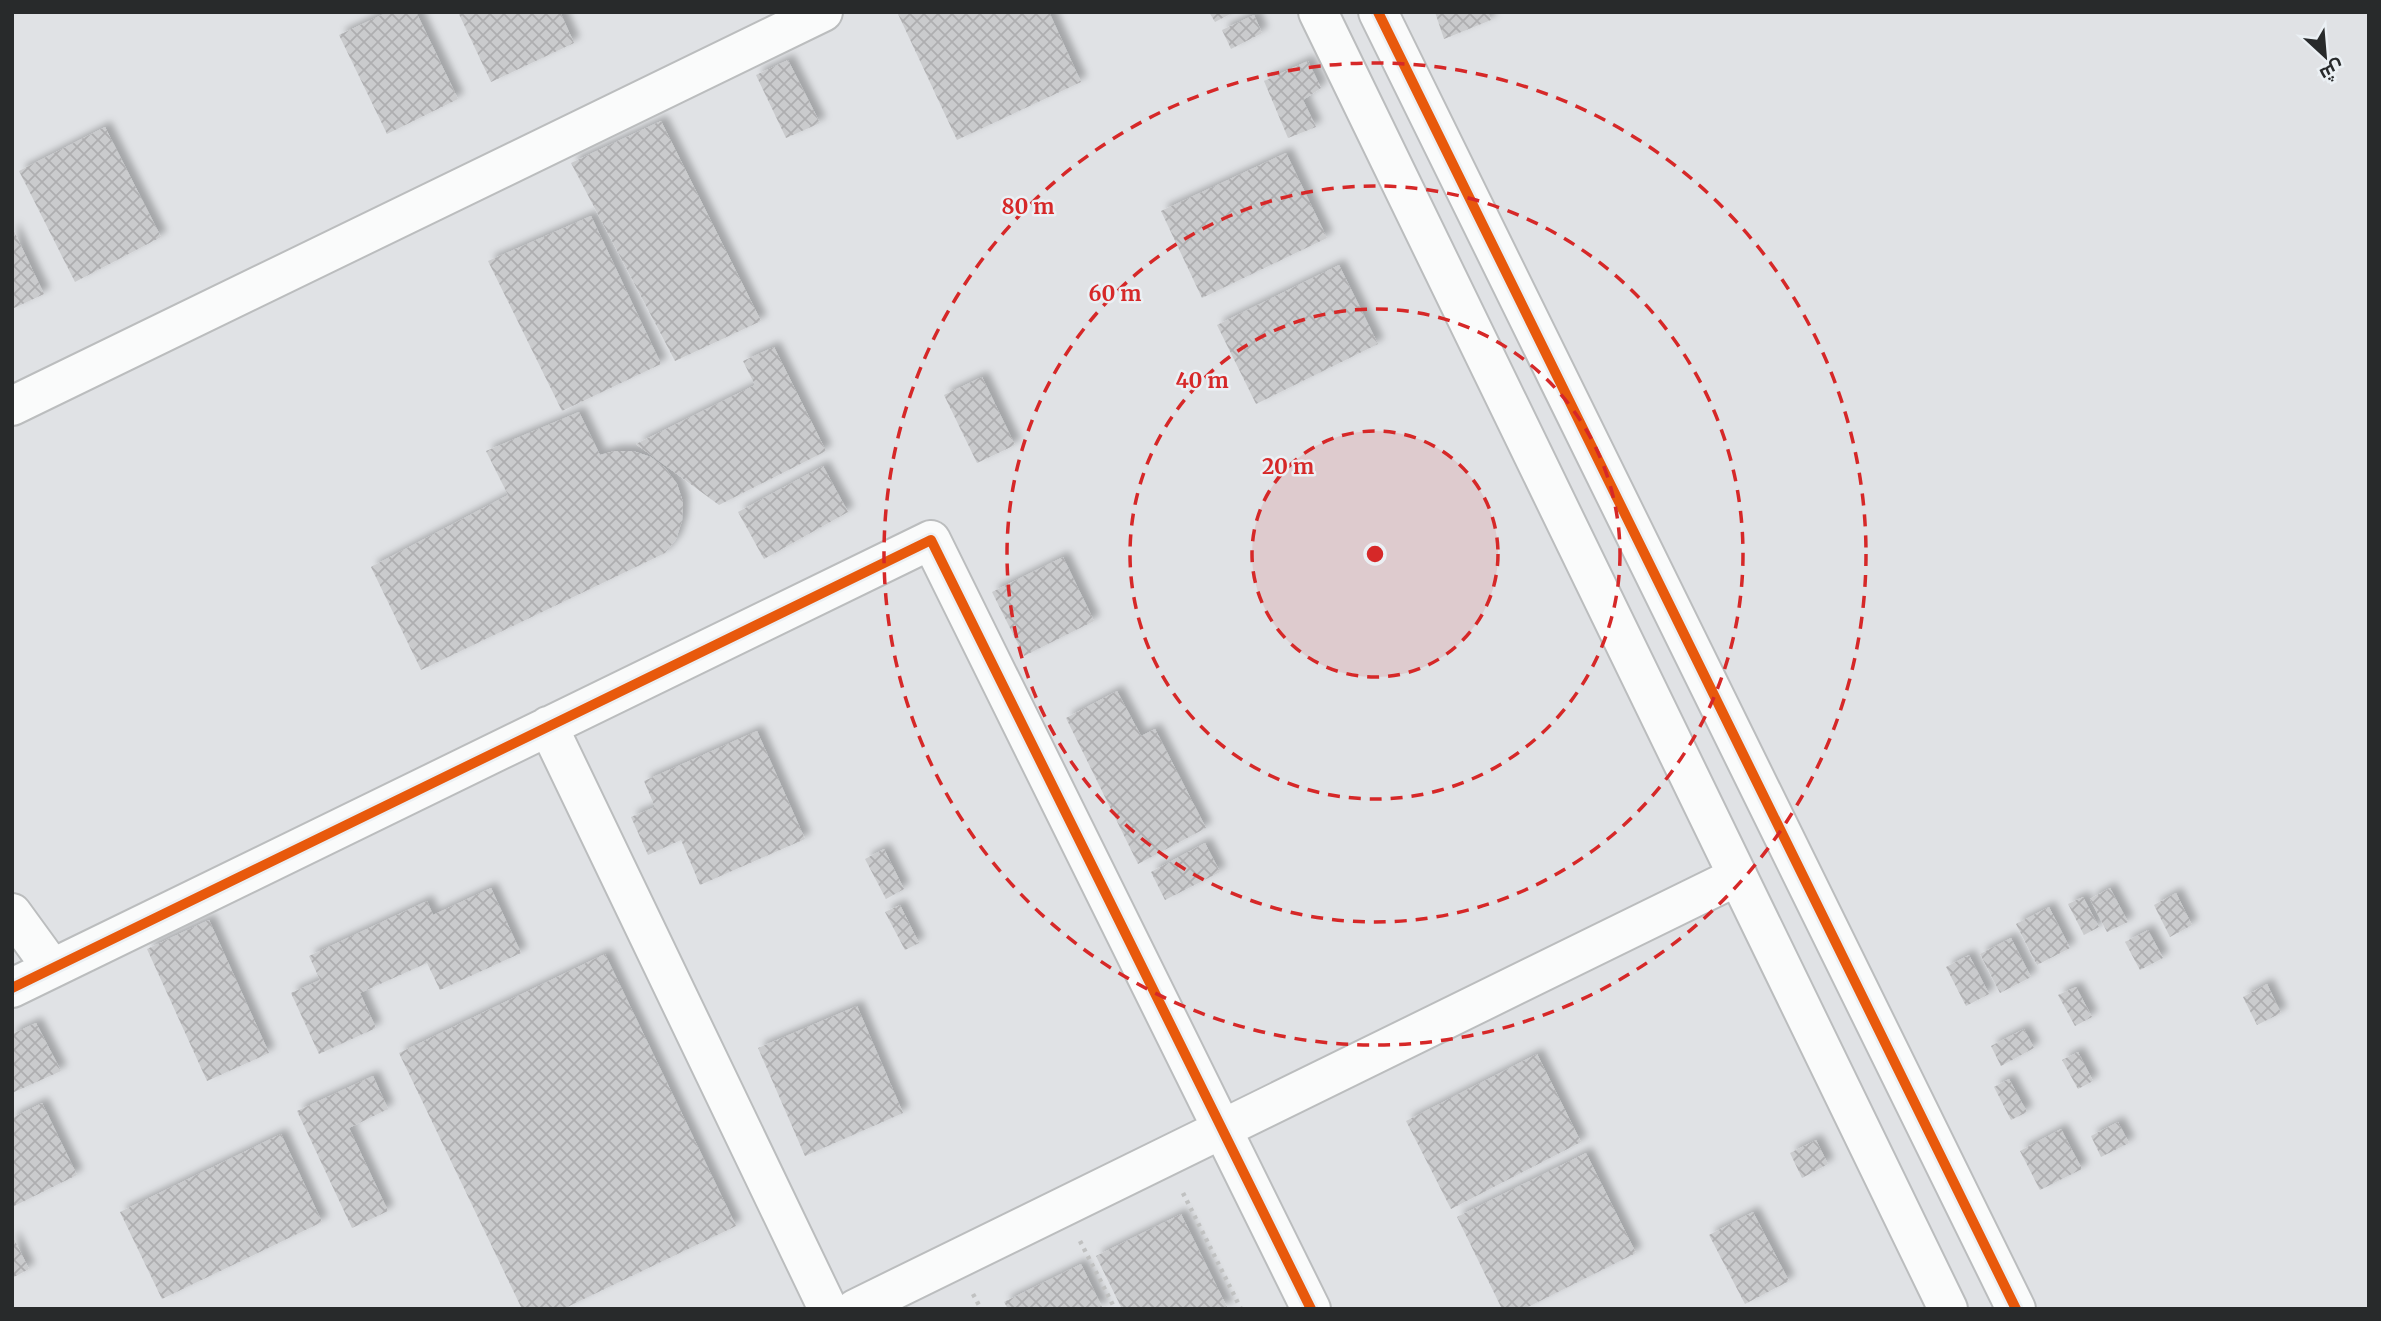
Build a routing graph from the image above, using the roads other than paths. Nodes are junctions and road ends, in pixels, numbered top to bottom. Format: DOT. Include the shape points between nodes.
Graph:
graph roads {
  1 [pos="823,12"];
  2 [pos="1318,12"];
  3 [pos="1378,12"];
  4 [pos="12,406"];
  5 [pos="548,726"];
  6 [pos="1738,876"];
  7 [pos="12,913"];
  8 [pos="52,968"];
  9 [pos="12,988"];
  10 [pos="1222,1129"];
  11 [pos="828,1309"];
  12 [pos="855,1309"];
  13 [pos="1311,1309"];
  14 [pos="1948,1309"];
  15 [pos="2015,1309"];
  1 -- 4 [label="street"];
  2 -- 6 [label="street"];
  3 -- 15 [label="street"];
  5 -- 8 [label="street"];
  5 -- 10 [label="street" via="931,540"];
  5 -- 11 [label="street"];
  6 -- 10 [label="street"];
  6 -- 14 [label="street"];
  7 -- 8 [label="street"];
  8 -- 9 [label="street"];
  10 -- 12 [label="street"];
  10 -- 13 [label="street"];
}
